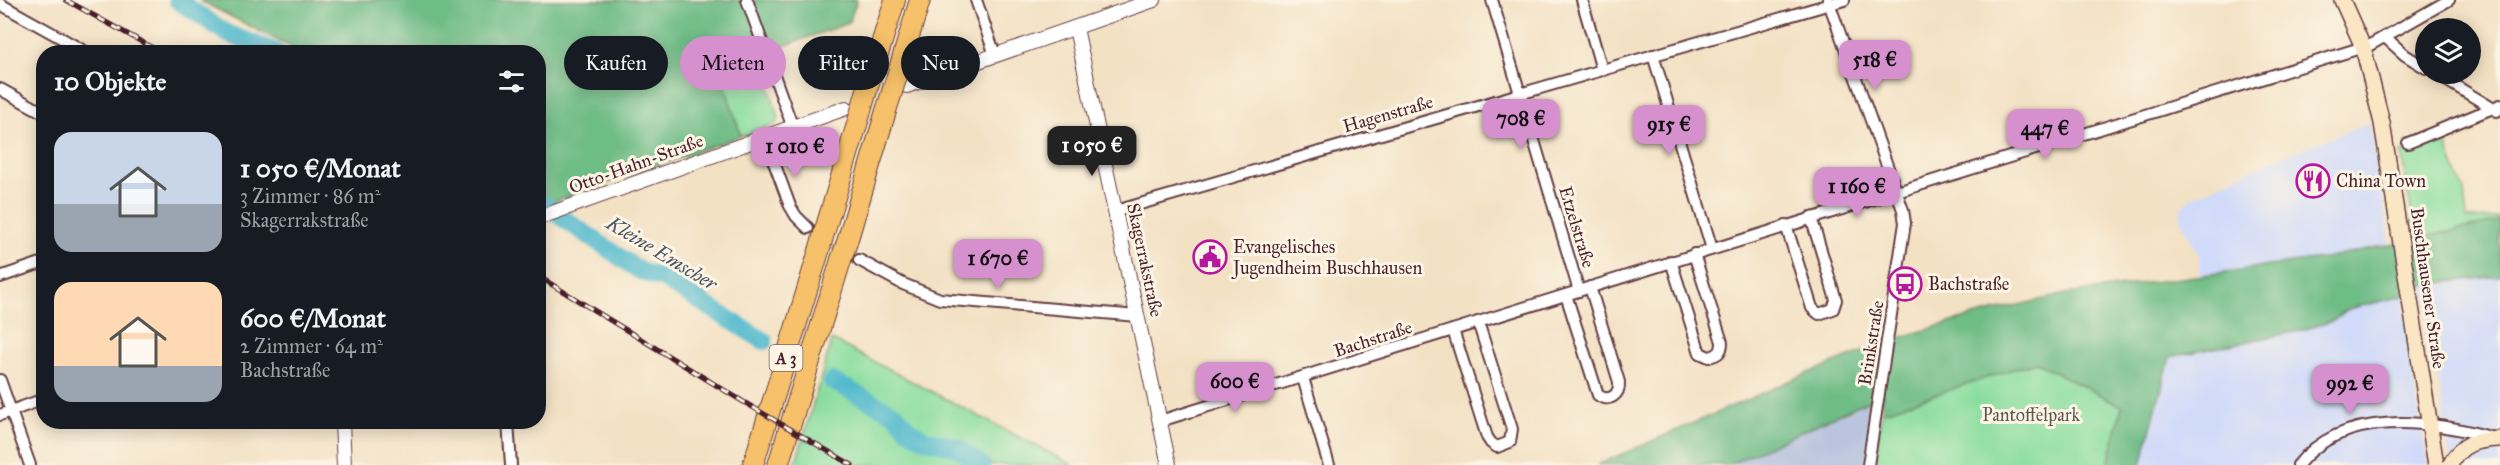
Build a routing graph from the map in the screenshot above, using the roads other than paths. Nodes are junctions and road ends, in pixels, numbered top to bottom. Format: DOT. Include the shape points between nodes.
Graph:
graph roads {
  1 [pos="747,0"];
  2 [pos="895,0"];
  3 [pos="920,0"];
  4 [pos="976,0"];
  5 [pos="1154,0"];
  6 [pos="1492,0"];
  7 [pos="1581,0"];
  8 [pos="1844,0"];
  9 [pos="2342,0"];
  10 [pos="2449,0"];
  11 [pos="1829,2"];
  12 [pos="0,4"];
  13 [pos="1076,28"];
  14 [pos="912,36"];
  15 [pos="2385,37"];
  16 [pos="73,45"];
  17 [pos="2363,47"];
  18 [pos="995,55"];
  19 [pos="1653,56"];
  20 [pos="980,59"];
  21 [pos="2415,61"];
  22 [pos="1602,70"];
  23 [pos="901,83"];
  24 [pos="2454,84"];
  25 [pos="0,89"];
  26 [pos="1518,93"];
  27 [pos="36,109"];
  28 [pos="2498,109"];
  29 [pos="852,115"];
  30 [pos="793,128"];
  31 [pos="765,138"];
  32 [pos="2408,143"];
  33 [pos="1896,191"];
  34 [pos="1116,211"];
  35 [pos="546,215"];
  36 [pos="1810,217"];
  37 [pos="1786,225"];
  38 [pos="817,229"];
  39 [pos="1712,249"];
  40 [pos="849,254"];
  41 [pos="1694,254"];
  42 [pos="1671,261"];
  43 [pos="36,265"];
  44 [pos="0,277"];
  45 [pos="1590,287"];
  46 [pos="1579,291"];
  47 [pos="1566,295"];
  48 [pos="1138,316"];
  49 [pos="1478,322"];
  50 [pos="1453,330"];
  51 [pos="1303,378"];
  52 [pos="0,380"];
  53 [pos="36,402"];
  54 [pos="11,411"];
  55 [pos="0,415"];
  56 [pos="1160,421"];
  57 [pos="2428,423"];
  58 [pos="342,429"];
  59 [pos="508,429"];
  60 [pos="2499,439"];
  61 [pos="30,465"];
  62 [pos="344,465"];
  63 [pos="511,465"];
  64 [pos="753,465"];
  65 [pos="778,465"];
  66 [pos="1169,465"];
  67 [pos="1329,465"];
  68 [pos="1868,465"];
  69 [pos="2298,465"];
  70 [pos="2436,465"];
  71 [pos="2450,465"];
  1 -- 30 [label="street"];
  2 -- 29 [label="highway, A 3, bridge" via="869,84"];
  3 -- 14 [label="highway, A 3"];
  4 -- 18 [label="street"];
  5 -- 13 [label="street"];
  6 -- 26 [label="street, Etzelstraße"];
  7 -- 22 [label="street"];
  8 -- 11 [label="street, Hagenstraße"];
  9 -- 17 [label="main road, Buschhausener Straße"];
  10 -- 15 [label="street, Bachstraße"];
  11 -- 19 [label="street, Hagenstraße"];
  11 -- 33 [label="street, Brinkstraße"];
  12 -- 16 [label="street"];
  13 -- 18 [label="street"];
  13 -- 34 [label="street, Skagerrakstraße"];
  15 -- 17 [label="street, Bachstraße"];
  15 -- 21 [label="street"];
  17 -- 33 [label="street, Bachstraße"];
  17 -- 57 [label="main road, Buschhausener Straße" via="2382,123"];
  18 -- 20 [label="street"];
  19 -- 22 [label="street, Hagenstraße"];
  19 -- 39 [label="street"];
  22 -- 26 [label="street, Hagenstraße"];
  23 -- 40 [label="highway, A 3, bridge" via="886,111"];
  24 -- 28 [label="street"];
  25 -- 27 [label="street"];
  26 -- 34 [label="street, Hagenstraße"];
  26 -- 46 [label="street, Etzelstraße"];
  28 -- 32 [label="street"];
  29 -- 30 [label="street, Otto-Hahn-Straße"];
  29 -- 38 [label="highway, A 3"];
  30 -- 31 [label="street, Otto-Hahn-Straße"];
  31 -- 35 [label="street, Otto-Hahn-Straße"];
  31 -- 38 [label="street" via="790,206 796,216"];
  33 -- 36 [label="street, Bachstraße"];
  33 -- 68 [label="street, Brinkstraße" via="1905,232"];
  34 -- 48 [label="street, Skagerrakstraße"];
  36 -- 37 [label="street, Bachstraße"];
  36 -- 37 [label="street" via="1836,300 1833,309 1820,314 1812,308"];
  37 -- 39 [label="street, Bachstraße"];
  38 -- 64 [label="highway, A 3, bridge" via="819,251"];
  39 -- 41 [label="street, Bachstraße"];
  40 -- 48 [label="street" via="940,299"];
  40 -- 65 [label="highway, A 3"];
  41 -- 42 [label="street, Bachstraße"];
  41 -- 42 [label="street" via="1722,342 1721,350 1713,357 1704,356 1698,349"];
  42 -- 45 [label="street, Bachstraße"];
  43 -- 44 [label="street"];
  45 -- 46 [label="street, Bachstraße"];
  45 -- 47 [label="street" via="1620,388 1607,399 1598,395"];
  46 -- 47 [label="street, Bachstraße"];
  47 -- 49 [label="street, Bachstraße"];
  48 -- 56 [label="street, Skagerrakstraße"];
  49 -- 50 [label="street, Bachstraße"];
  49 -- 50 [label="street" via="1512,429 1510,442 1504,445 1497,447 1487,437"];
  50 -- 51 [label="street, Bachstraße"];
  51 -- 56 [label="street, Bachstraße"];
  51 -- 67 [label="street"];
  52 -- 54 [label="street"];
  53 -- 54 [label="street"];
  54 -- 55 [label="street"];
  54 -- 61 [label="street"];
  56 -- 66 [label="street, Skagerrakstraße"];
  57 -- 60 [label="street"];
  57 -- 69 [label="street" via="2363,427 2339,433 2315,447"];
  57 -- 70 [label="main road, Buschhausener Straße"];
  58 -- 62 [label="street"];
  59 -- 63 [label="street"];
  60 -- 71 [label="main road" via="2469,443"];
}
